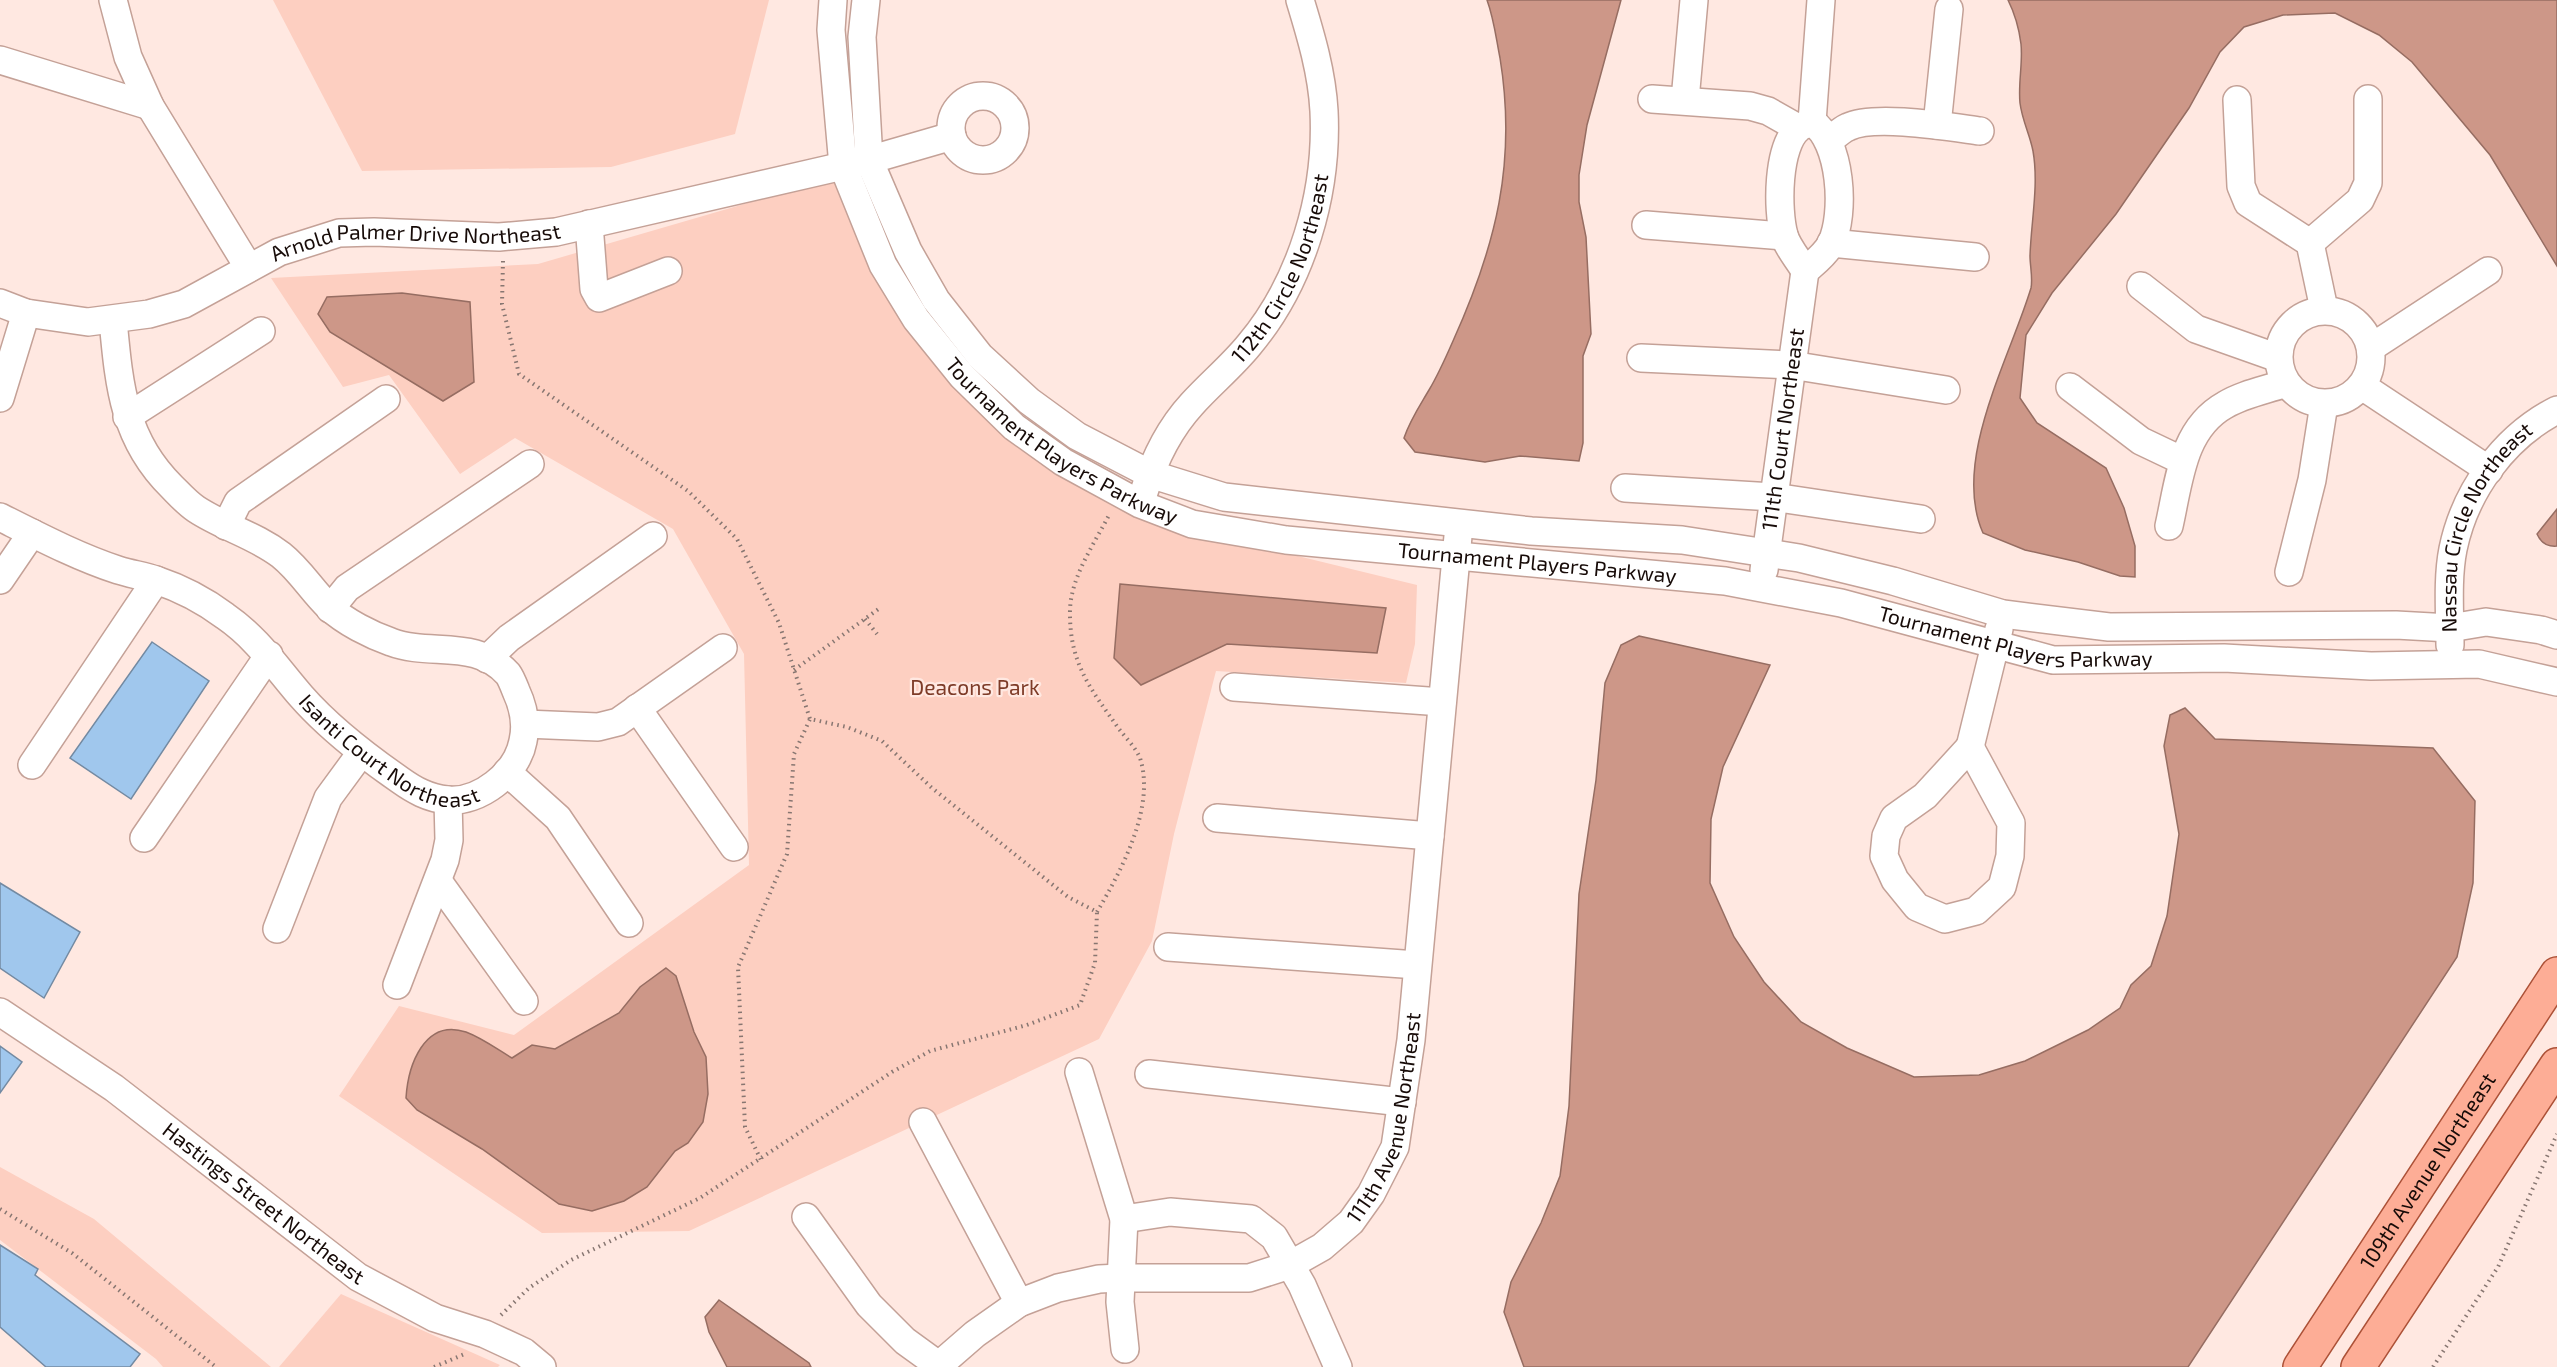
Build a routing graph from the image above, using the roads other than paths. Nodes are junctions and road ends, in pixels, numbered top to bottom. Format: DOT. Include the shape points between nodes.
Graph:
graph roads {
  1 [pos="113,0"];
  2 [pos="833,0"];
  3 [pos="866,0"];
  4 [pos="1300,0"];
  5 [pos="1694,0"];
  6 [pos="1821,0"];
  7 [pos="1949,9"];
  8 [pos="0,60"];
  9 [pos="1652,99"];
  10 [pos="2368,99"];
  11 [pos="1686,100"];
  12 [pos="2238,100"];
  13 [pos="150,106"];
  14 [pos="1937,125"];
  15 [pos="1813,130"];
  16 [pos="1980,131"];
  17 [pos="952,136"];
  18 [pos="856,163"];
  19 [pos="589,224"];
  20 [pos="1646,225"];
  21 [pos="1784,236"];
  22 [pos="1831,243"];
  23 [pos="2310,243"];
  24 [pos="1975,256"];
  25 [pos="249,268"];
  26 [pos="668,270"];
  27 [pos="1805,271"];
  28 [pos="2488,271"];
  29 [pos="2140,286"];
  30 [pos="0,303"];
  31 [pos="2324,309"];
  32 [pos="26,313"];
  33 [pos="113,320"];
  34 [pos="261,331"];
  35 [pos="2372,346"];
  36 [pos="1641,358"];
  37 [pos="1791,365"];
  38 [pos="2282,371"];
  39 [pos="2362,386"];
  40 [pos="2070,387"];
  41 [pos="1946,390"];
  42 [pos="0,398"];
  43 [pos="386,399"];
  44 [pos="2324,404"];
  45 [pos="2557,410"];
  46 [pos="127,417"];
  47 [pos="2184,461"];
  48 [pos="531,465"];
  49 [pos="2489,470"];
  50 [pos="1150,474"];
  51 [pos="1625,488"];
  52 [pos="1773,497"];
  53 [pos="1130,499"];
  54 [pos="0,517"];
  55 [pos="1921,519"];
  56 [pos="1459,523"];
  57 [pos="226,526"];
  58 [pos="2169,526"];
  59 [pos="32,533"];
  60 [pos="653,536"];
  61 [pos="1767,553"];
  62 [pos="1456,555"];
  63 [pos="2289,572"];
  64 [pos="0,580"];
  65 [pos="156,580"];
  66 [pos="1762,588"];
  67 [pos="330,609"];
  68 [pos="2003,614"];
  69 [pos="2450,628"];
  70 [pos="2557,634"];
  71 [pos="1995,645"];
  72 [pos="723,648"];
  73 [pos="269,655"];
  74 [pos="488,659"];
  75 [pos="2450,664"];
  76 [pos="2557,682"];
  77 [pos="1234,687"];
  78 [pos="1442,702"];
  79 [pos="637,708"];
  80 [pos="525,724"];
  81 [pos="1970,747"];
  82 [pos="362,753"];
  83 [pos="32,765"];
  84 [pos="507,772"];
  85 [pos="447,800"];
  86 [pos="1217,818"];
  87 [pos="1430,836"];
  88 [pos="144,838"];
  89 [pos="735,847"];
  90 [pos="438,881"];
  91 [pos="629,923"];
  92 [pos="277,929"];
  93 [pos="1168,947"];
  94 [pos="1418,964"];
  95 [pos="2557,974"];
  96 [pos="397,985"];
  97 [pos="524,1001"];
  98 [pos="0,1012"];
  99 [pos="2557,1065"];
  100 [pos="1079,1072"];
  101 [pos="1149,1074"];
  102 [pos="1402,1102"];
  103 [pos="923,1122"];
  104 [pos="806,1217"];
  105 [pos="1124,1219"];
  106 [pos="1290,1265"];
  107 [pos="1120,1278"];
  108 [pos="1020,1303"];
  109 [pos="1125,1349"];
  110 [pos="938,1366"];
  111 [pos="542,1367"];
  112 [pos="1338,1367"];
  113 [pos="2300,1367"];
  114 [pos="2358,1367"];
  1 -- 13 [label="street" via="128,57"];
  2 -- 18 [label="street, Tournament Players Parkway" via="831,30"];
  3 -- 18 [label="street, Tournament Players Parkway"];
  4 -- 50 [label="street, 112th Circle Northeast" via="1319,71 1324,109 1325,148 1311,226 1268,320 1249,346 1191,404 1160,450"];
  5 -- 11 [label="street"];
  6 -- 15 [label="street"];
  7 -- 14 [label="street"];
  8 -- 13 [label="street"];
  9 -- 11 [label="street"];
  10 -- 23 [label="street" via="2368,183 2360,200"];
  11 -- 15 [label="street" via="1750,106"];
  12 -- 23 [label="street" via="2241,186 2248,203"];
  13 -- 25 [label="street"];
  14 -- 15 [label="street" via="1865,122"];
  14 -- 16 [label="street"];
  15 -- 21 [label="street" via="1786,150 1780,197"];
  15 -- 22 [label="street" via="1834,155 1839,193 1838,221"];
  17 -- 18 [label="street, Arnold Palmer Drive Northeast"];
  18 -- 19 [label="street, Arnold Palmer Drive Northeast"];
  18 -- 50 [label="street, Tournament Players Parkway" via="936,300 980,357 1029,401 1077,436"];
  18 -- 53 [label="street, Tournament Players Parkway" via="883,265 916,319 962,376 1014,427 1063,462"];
  19 -- 25 [label="street, Arnold Palmer Drive Northeast" via="498,237 339,233 279,252"];
  19 -- 26 [label="street" via="594,289 599,298"];
  20 -- 21 [label="street"];
  21 -- 27 [label="street"];
  22 -- 24 [label="street"];
  22 -- 27 [label="street"];
  23 -- 31 [label="street"];
  25 -- 33 [label="street, Arnold Palmer Drive Northeast" via="184,304"];
  27 -- 37 [label="street, 111th Court Northeast"];
  28 -- 35 [label="street"];
  29 -- 38 [label="street" via="2196,330"];
  30 -- 32 [label="street, Arnold Palmer Drive Northeast"];
  31 -- 35 [label="street" via="2344,313 2362,326"];
  31 -- 38 [label="street" via="2295,321 2282,340"];
  32 -- 33 [label="street, Arnold Palmer Drive Northeast" via="88,322"];
  32 -- 42 [label="street"];
  33 -- 46 [label="street, Isanti Court Northeast" via="119,387"];
  34 -- 46 [label="street"];
  35 -- 39 [label="street" via="2373,362"];
  36 -- 37 [label="street"];
  37 -- 41 [label="street"];
  37 -- 52 [label="street, 111th Court Northeast"];
  38 -- 44 [label="street" via="2294,392"];
  38 -- 47 [label="street" via="2208,416 2193,436"];
  39 -- 44 [label="street" via="2341,402"];
  39 -- 49 [label="street"];
  40 -- 47 [label="street" via="2141,441"];
  43 -- 57 [label="street" via="238,502"];
  44 -- 63 [label="street" via="2312,480"];
  45 -- 49 [label="street, Nassau Circle Northeast" via="2510,443"];
  46 -- 57 [label="street, Isanti Court Northeast" via="159,475 193,507"];
  47 -- 58 [label="street"];
  48 -- 67 [label="street" via="346,588"];
  49 -- 69 [label="street, Nassau Circle Northeast" via="2471,496 2452,551"];
  50 -- 53 [label="street, 112th Circle Northeast"];
  50 -- 56 [label="street, Tournament Players Parkway" via="1224,497"];
  51 -- 52 [label="street"];
  52 -- 55 [label="street"];
  52 -- 61 [label="street, 111th Court Northeast"];
  53 -- 62 [label="street, Tournament Players Parkway" via="1192,524 1286,540"];
  54 -- 59 [label="street, Isanti Court Northeast"];
  56 -- 61 [label="street, Tournament Players Parkway" via="1682,540"];
  56 -- 62 [label="street, 111th Avenue Northeast"];
  57 -- 67 [label="street, Isanti Court Northeast" via="255,537 282,556 308,580"];
  59 -- 64 [label="street"];
  59 -- 65 [label="street, Isanti Court Northeast" via="118,570"];
  60 -- 74 [label="street" via="509,638"];
  61 -- 66 [label="street, 111th Court Northeast"];
  61 -- 68 [label="street, Tournament Players Parkway" via="1893,581"];
  62 -- 66 [label="street, Tournament Players Parkway"];
  62 -- 78 [label="street, 111th Avenue Northeast"];
  65 -- 73 [label="street, Isanti Court Northeast" via="226,616"];
  65 -- 83 [label="street"];
  66 -- 71 [label="street, Tournament Players Parkway" via="1841,603"];
  67 -- 74 [label="street, Isanti Court Northeast" via="394,644 470,651"];
  68 -- 69 [label="street, Tournament Players Parkway" via="2109,627"];
  68 -- 71 [label="street"];
  69 -- 70 [label="street, Tournament Players Parkway" via="2486,622"];
  69 -- 75 [label="street, Nassau Circle Northeast"];
  71 -- 75 [label="street, Tournament Players Parkway" via="2053,660 2224,658 2371,666"];
  71 -- 81 [label="street"];
  72 -- 79 [label="street"];
  73 -- 82 [label="street, Isanti Court Northeast" via="302,697"];
  73 -- 88 [label="street"];
  74 -- 80 [label="street, Isanti Court Northeast" via="508,674 521,702"];
  75 -- 76 [label="street, Tournament Players Parkway" via="2479,664"];
  77 -- 78 [label="street"];
  78 -- 87 [label="street, 111th Avenue Northeast"];
  79 -- 80 [label="street" via="618,722 598,727"];
  79 -- 89 [label="street"];
  80 -- 84 [label="street, Isanti Court Northeast" via="523,743"];
  81 -- 81 [label="street" via="1925,796 1894,818 1886,837 1884,856 1895,880 1917,907 1945,919 1976,911 2002,887 2010,856 2011,823"];
  82 -- 85 [label="street, Isanti Court Northeast" via="420,794"];
  82 -- 92 [label="street" via="328,798"];
  84 -- 85 [label="street, Isanti Court Northeast" via="491,787 470,797"];
  84 -- 91 [label="street" via="558,818"];
  85 -- 90 [label="street" via="449,840"];
  86 -- 87 [label="street"];
  87 -- 94 [label="street, 111th Avenue Northeast"];
  90 -- 96 [label="street"];
  90 -- 97 [label="street"];
  93 -- 94 [label="street"];
  94 -- 102 [label="street, 111th Avenue Northeast"];
  95 -- 113 [label="main road, 109th Avenue Northeast"];
  98 -- 111 [label="street, Hastings Street Northeast" via="114,1088 358,1277 435,1318 524,1352"];
  99 -- 114 [label="main road"];
  100 -- 105 [label="street"];
  101 -- 102 [label="street"];
  102 -- 106 [label="street, 111th Avenue Northeast" via="1395,1147 1371,1194 1351,1222 1322,1247"];
  103 -- 108 [label="street"];
  104 -- 110 [label="street" via="869,1305 905,1341"];
  105 -- 106 [label="street" via="1170,1212 1251,1219 1275,1237"];
  105 -- 107 [label="street"];
  106 -- 107 [label="street, 111th Avenue Northeast" via="1249,1278"];
  106 -- 112 [label="street"];
  107 -- 108 [label="street, 111th Avenue Northeast" via="1058,1288"];
  107 -- 109 [label="street"];
  108 -- 110 [label="street, 111th Avenue Northeast"];
}
